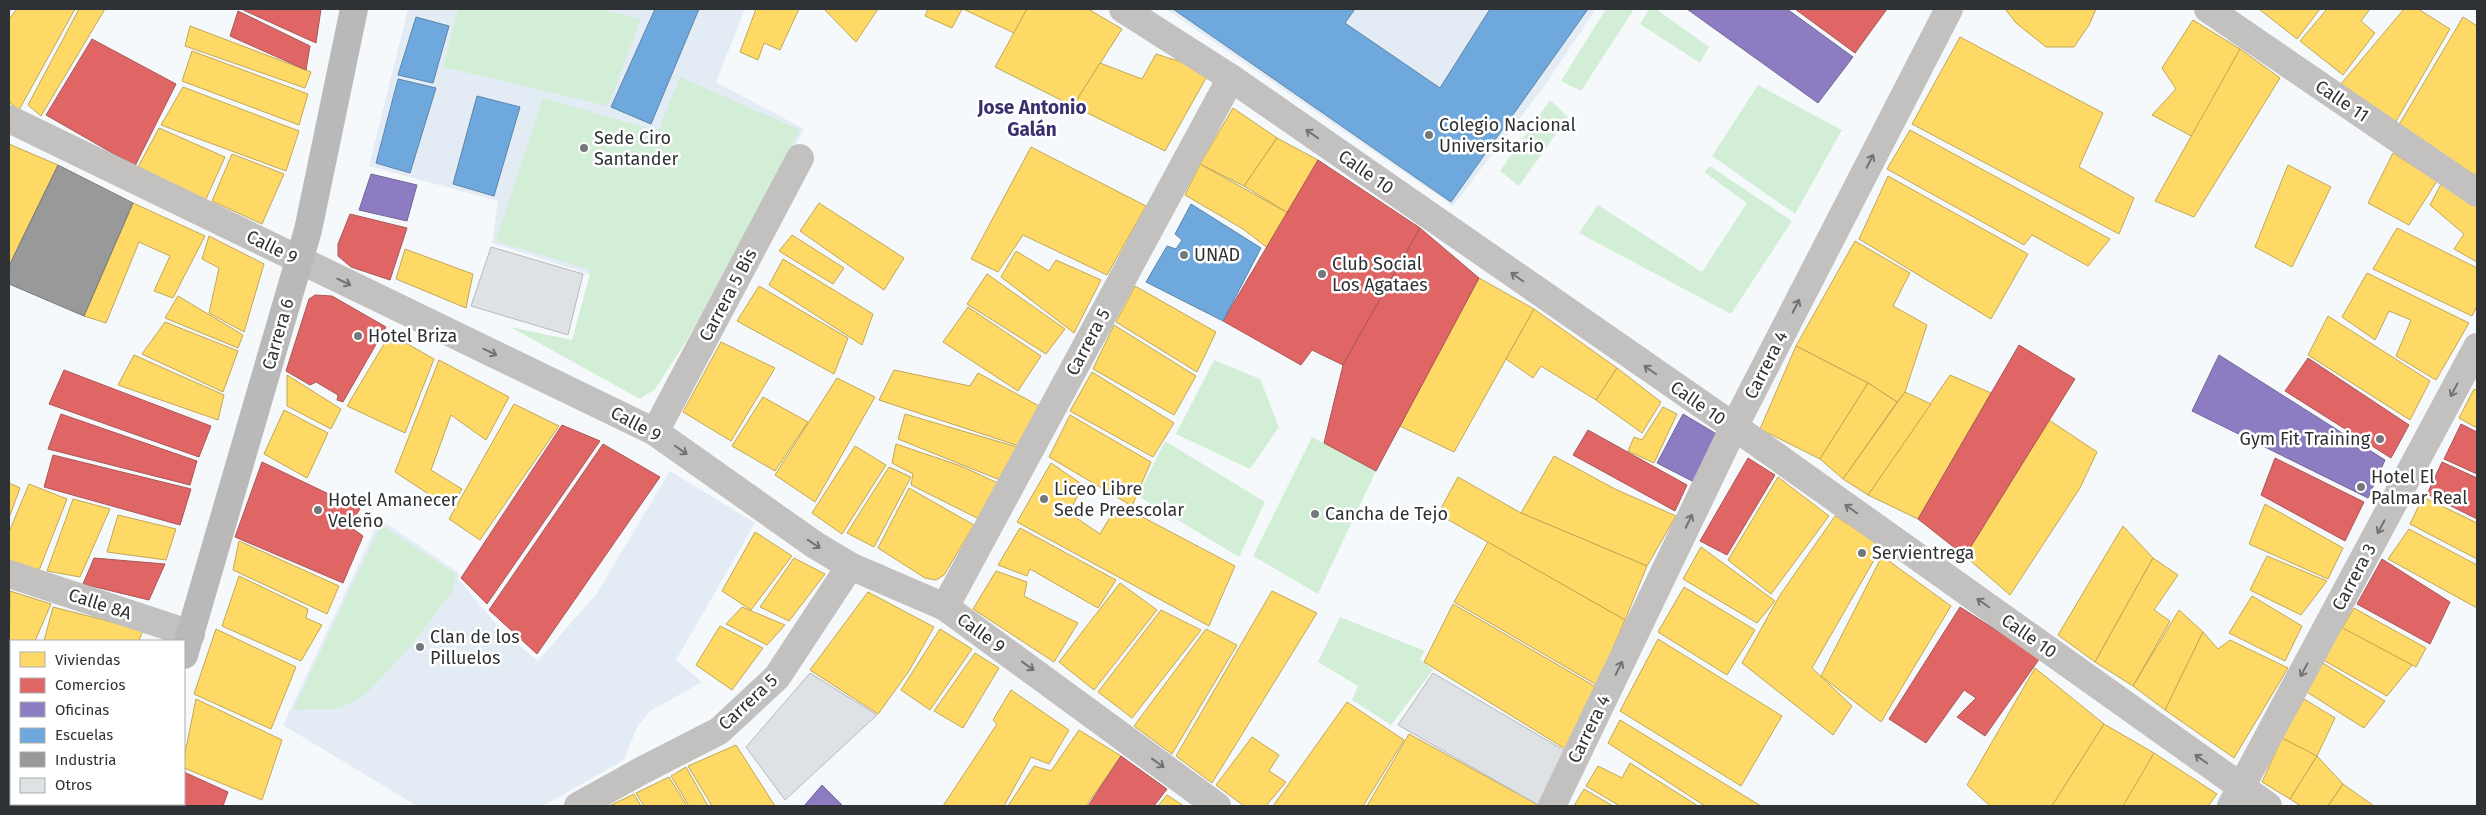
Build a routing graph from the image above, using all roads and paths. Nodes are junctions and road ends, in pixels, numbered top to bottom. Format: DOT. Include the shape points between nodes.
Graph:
graph roads {
  1 [pos="354,9"];
  2 [pos="1123,9"];
  3 [pos="1949,9"];
  4 [pos="2208,9"];
  5 [pos="1231,78"];
  6 [pos="9,118"];
  7 [pos="800,158"];
  8 [pos="2477,193"];
  9 [pos="300,260"];
  10 [pos="2477,347"];
  11 [pos="1734,427"];
  12 [pos="655,432"];
  13 [pos="850,566"];
  14 [pos="9,574"];
  15 [pos="946,607"];
  16 [pos="174,640"];
  17 [pos="187,645"];
  18 [pos="2236,796"];
  19 [pos="578,806"];
  20 [pos="1217,806"];
  21 [pos="1552,806"];
  22 [pos="2268,806"];
  1 -- 9 [label="main road, Carrera 6"];
  2 -- 5 [label="street, Calle 10"];
  11 -- 3 [label="street, Carrera 4, one-way"];
  4 -- 8 [label="street, Calle 11"];
  11 -- 5 [label="street, Calle 10, one-way"];
  5 -- 15 [label="street, Carrera 5"];
  6 -- 9 [label="street, Calle 9"];
  7 -- 12 [label="street, Carrera 5 Bis"];
  9 -- 12 [label="street, Calle 9, one-way"];
  9 -- 17 [label="main road, Carrera 6"];
  10 -- 18 [label="street, Carrera 3, one-way"];
  18 -- 11 [label="street, Calle 10, one-way"];
  21 -- 11 [label="street, Carrera 4, one-way"];
  12 -- 13 [label="street, Calle 9, one-way" via="815,545"];
  13 -- 15 [label="street, Calle 9"];
  13 -- 19 [label="street, Carrera 5" via="777,677 719,731"];
  14 -- 16 [label="street, Calle 8A"];
  15 -- 20 [label="street, Calle 9, one-way"];
  18 -- 22 [label="street, Calle 10"];
}
